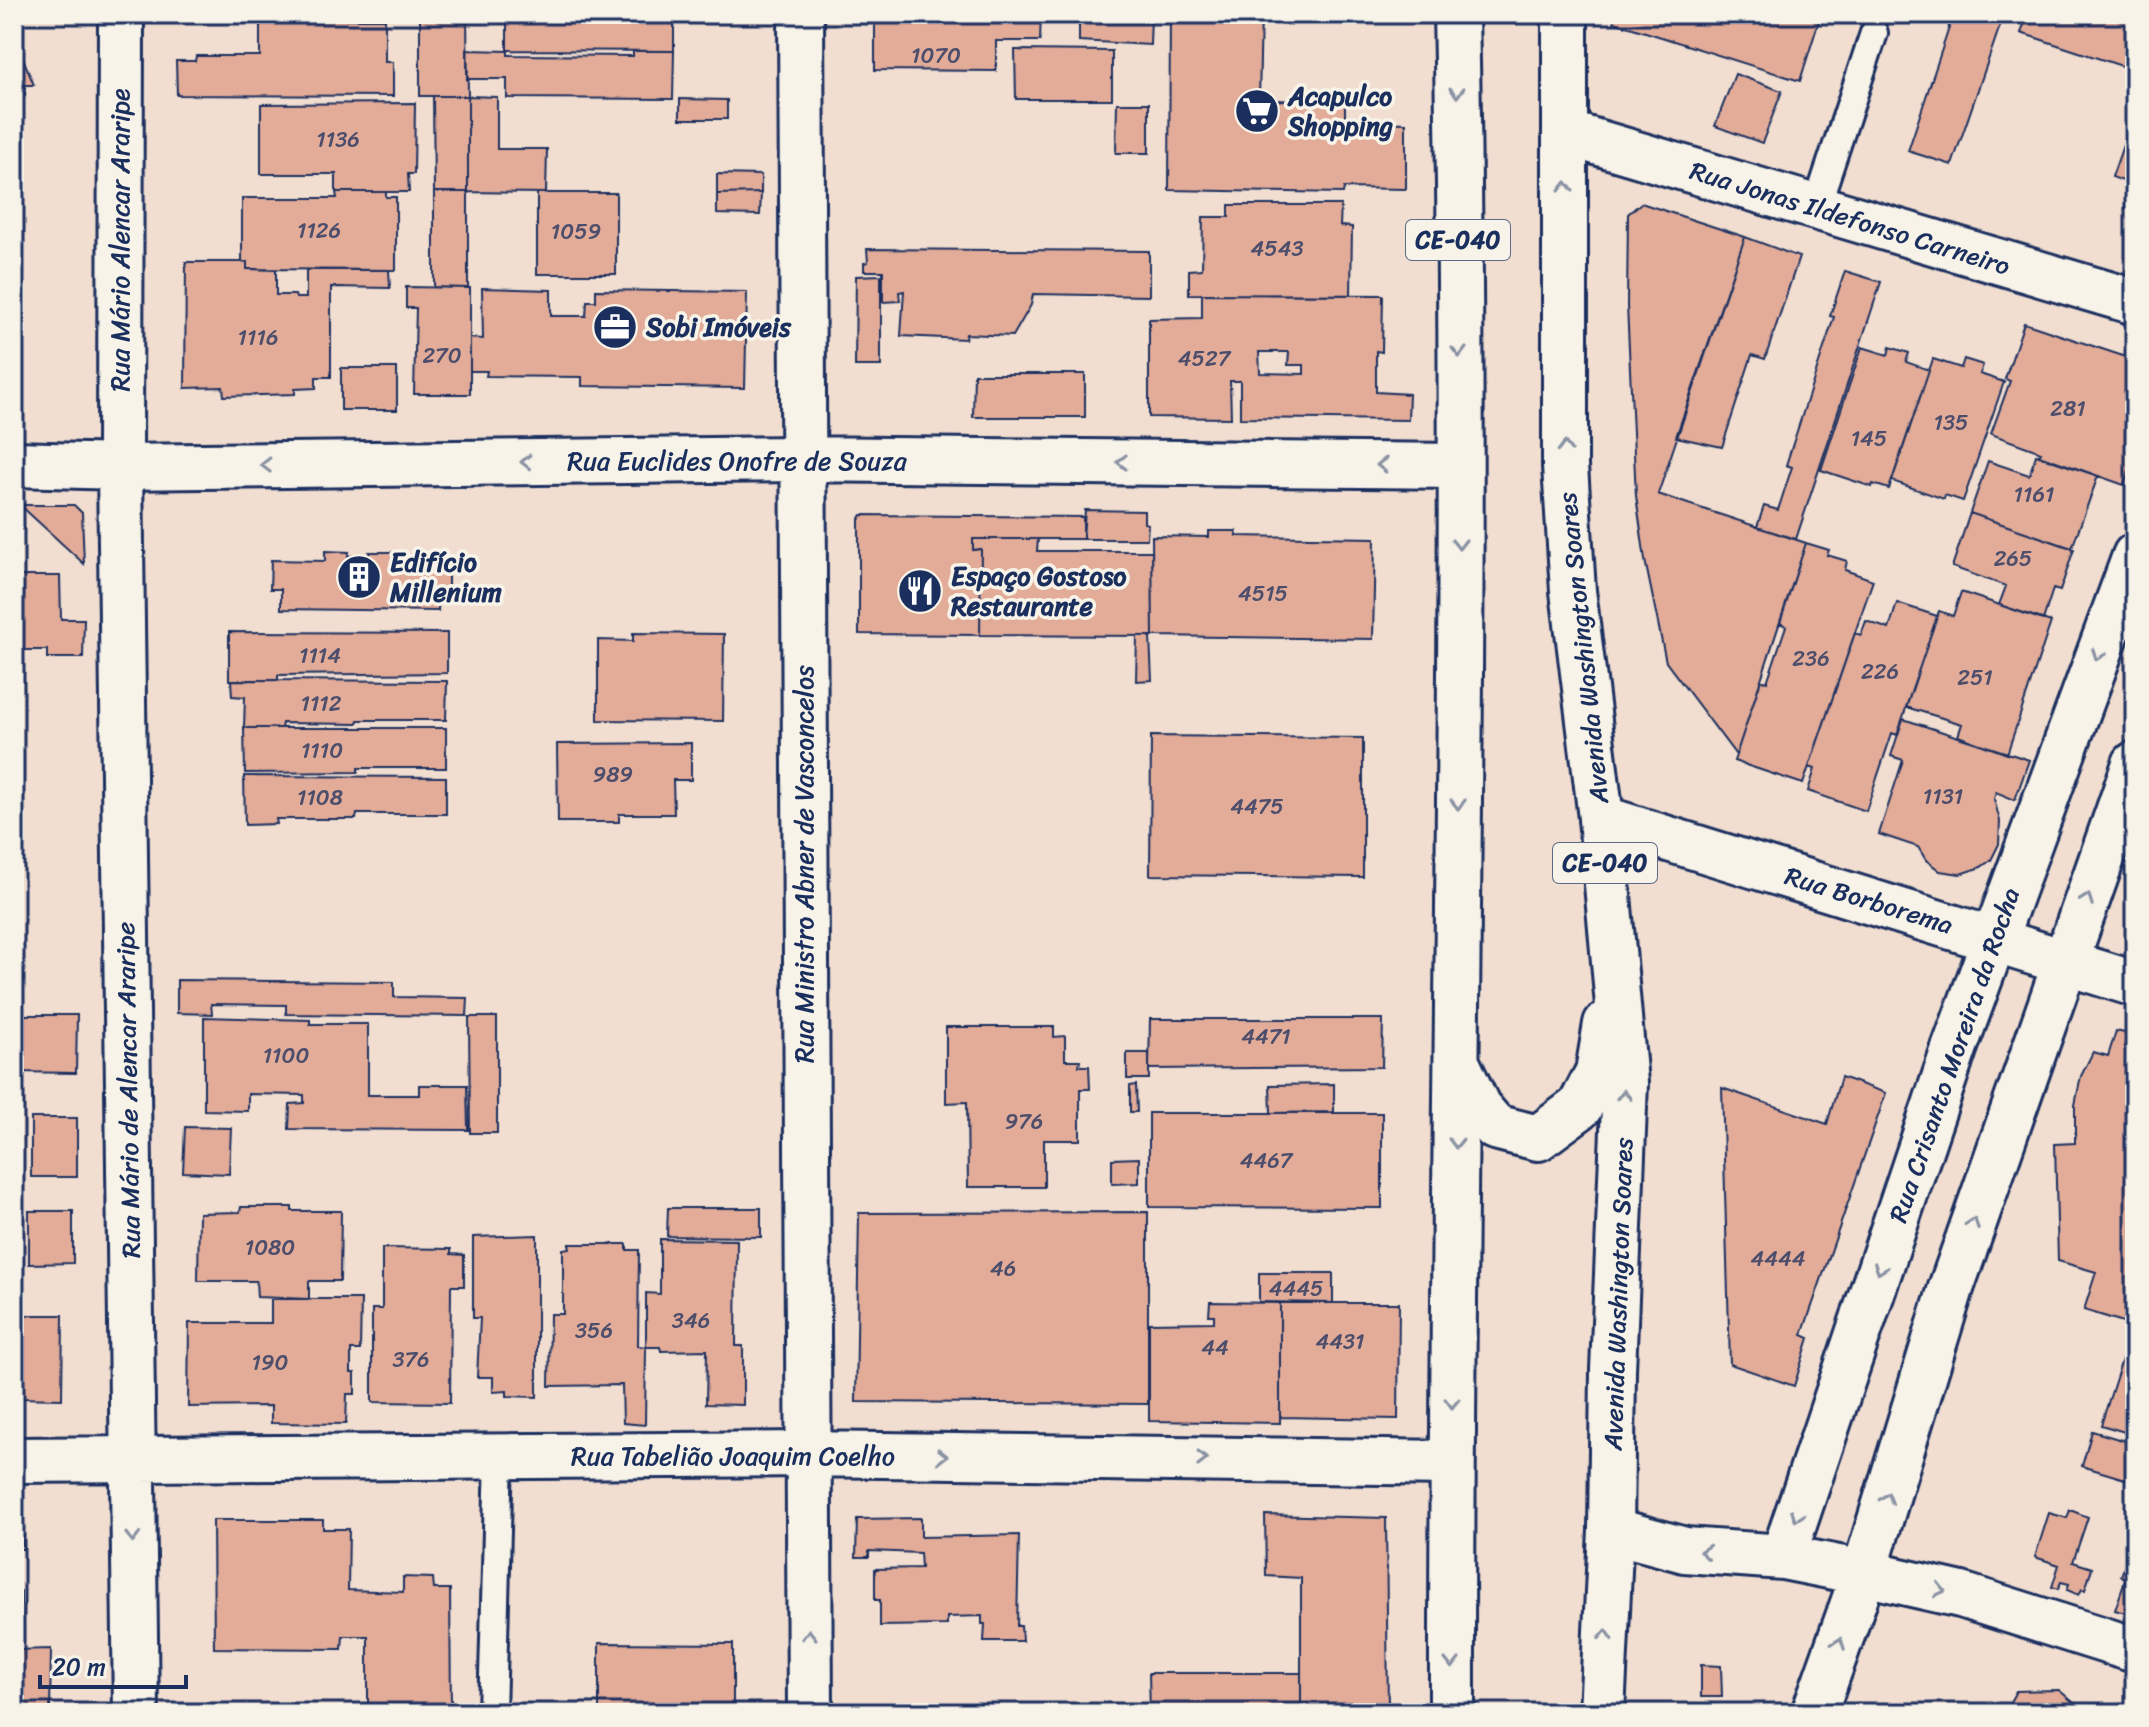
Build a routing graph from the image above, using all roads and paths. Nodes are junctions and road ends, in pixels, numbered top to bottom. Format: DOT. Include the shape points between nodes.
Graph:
graph roads {
  1 [pos="121,14"];
  2 [pos="801,14"];
  3 [pos="1456,14"];
  4 [pos="1565,14"];
  5 [pos="1874,33"];
  6 [pos="1566,133"];
  7 [pos="1816,208"];
  8 [pos="2135,302"];
  9 [pos="802,459"];
  10 [pos="14,464"];
  11 [pos="1460,466"];
  12 [pos="120,467"];
  13 [pos="2135,556"];
  14 [pos="2135,764"];
  15 [pos="1601,818"];
  16 [pos="1994,939"];
  17 [pos="2064,961"];
  18 [pos="1615,972"];
  19 [pos="2135,984"];
  20 [pos="1458,1065"];
  21 [pos="808,1454"];
  22 [pos="499,1456"];
  23 [pos="132,1459"];
  24 [pos="14,1460"];
  25 [pos="1451,1463"];
  26 [pos="1611,1530"];
  27 [pos="1783,1557"];
  28 [pos="1864,1573"];
  29 [pos="2135,1650"];
  30 [pos="136,1713"];
  31 [pos="492,1713"];
  32 [pos="810,1713"];
  33 [pos="1452,1713"];
  34 [pos="1602,1713"];
  35 [pos="1814,1713"];
  1 -- 12 [label="main road, Rua Mário Alencar Araripe"];
  2 -- 9 [label="main road, Rua Ministro Abner de Vasconcelos"];
  3 -- 11 [label="main road, CE-040, one-way"];
  4 -- 6 [label="main road, Avenida Washington Soares / CE-040"];
  5 -- 7 [label="lane"];
  6 -- 7 [label="main road, Rua Jonas Ildefonso Carneiro"];
  15 -- 6 [label="main road, Avenida Washington Soares / CE-040, one-way" via="1573,591 1565,466"];
  7 -- 8 [label="main road, Rua Jonas Ildefonso Carneiro"];
  11 -- 9 [label="main road, Rua Euclides Onofre de Souza, one-way"];
  9 -- 12 [label="main road, Rua Euclides Onofre de Souza, one-way"];
  9 -- 21 [label="main road, Rua Ministro Abner de Vasconcelos"];
  10 -- 12 [label="main road, Rua Euclides Onofre de Souza"];
  11 -- 20 [label="main road, CE-040, one-way"];
  12 -- 23 [label="main road, Rua Mário de Alencar Araripe"];
  13 -- 16 [label="main road, Rua Crisanto Moreira da Rocha, one-way"];
  17 -- 14 [label="main road, one-way"];
  15 -- 16 [label="main road, Rua Borborema"];
  15 -- 18 [label="main road, Avenida Washington Soares / CE-040"];
  16 -- 17 [label="main road, Rua Borborema"];
  16 -- 27 [label="main road, Rua Crisanto Moreira da Rocha, one-way"];
  17 -- 19 [label="main road, Rua Borborema"];
  28 -- 17 [label="main road, one-way" via="1951,1288"];
  18 -- 20 [label="main road" via="1598,1072 1580,1107 1538,1138 1495,1127 1478,1107"];
  26 -- 18 [label="main road, Avenida Washington Soares / CE-040, one-way" via="1625,1083"];
  20 -- 25 [label="main road, CE-040, one-way"];
  21 -- 22 [label="main road, Rua Tabelião Joaquim Coelho"];
  21 -- 25 [label="main road, Rua Tabelião Joaquim Coelho, one-way"];
  32 -- 21 [label="main road, Rua Ministro Abner de Vasconcelos, one-way"];
  22 -- 23 [label="main road, Rua Tabelião Joaquim Coelho"];
  22 -- 31 [label="lane"];
  23 -- 24 [label="main road, Rua Tabelião Joaquim Coelho"];
  23 -- 30 [label="main road, Rua Mário de Alencar Araripe, one-way"];
  25 -- 33 [label="main road, CE-040, one-way"];
  27 -- 26 [label="main road, one-way" via="1685,1550"];
  34 -- 26 [label="main road, Avenida Washington Soares / CE-040, one-way"];
  27 -- 28 [label="main road"];
  28 -- 29 [label="main road, one-way" via="1961,1595"];
  35 -- 28 [label="main road, one-way"];
}
